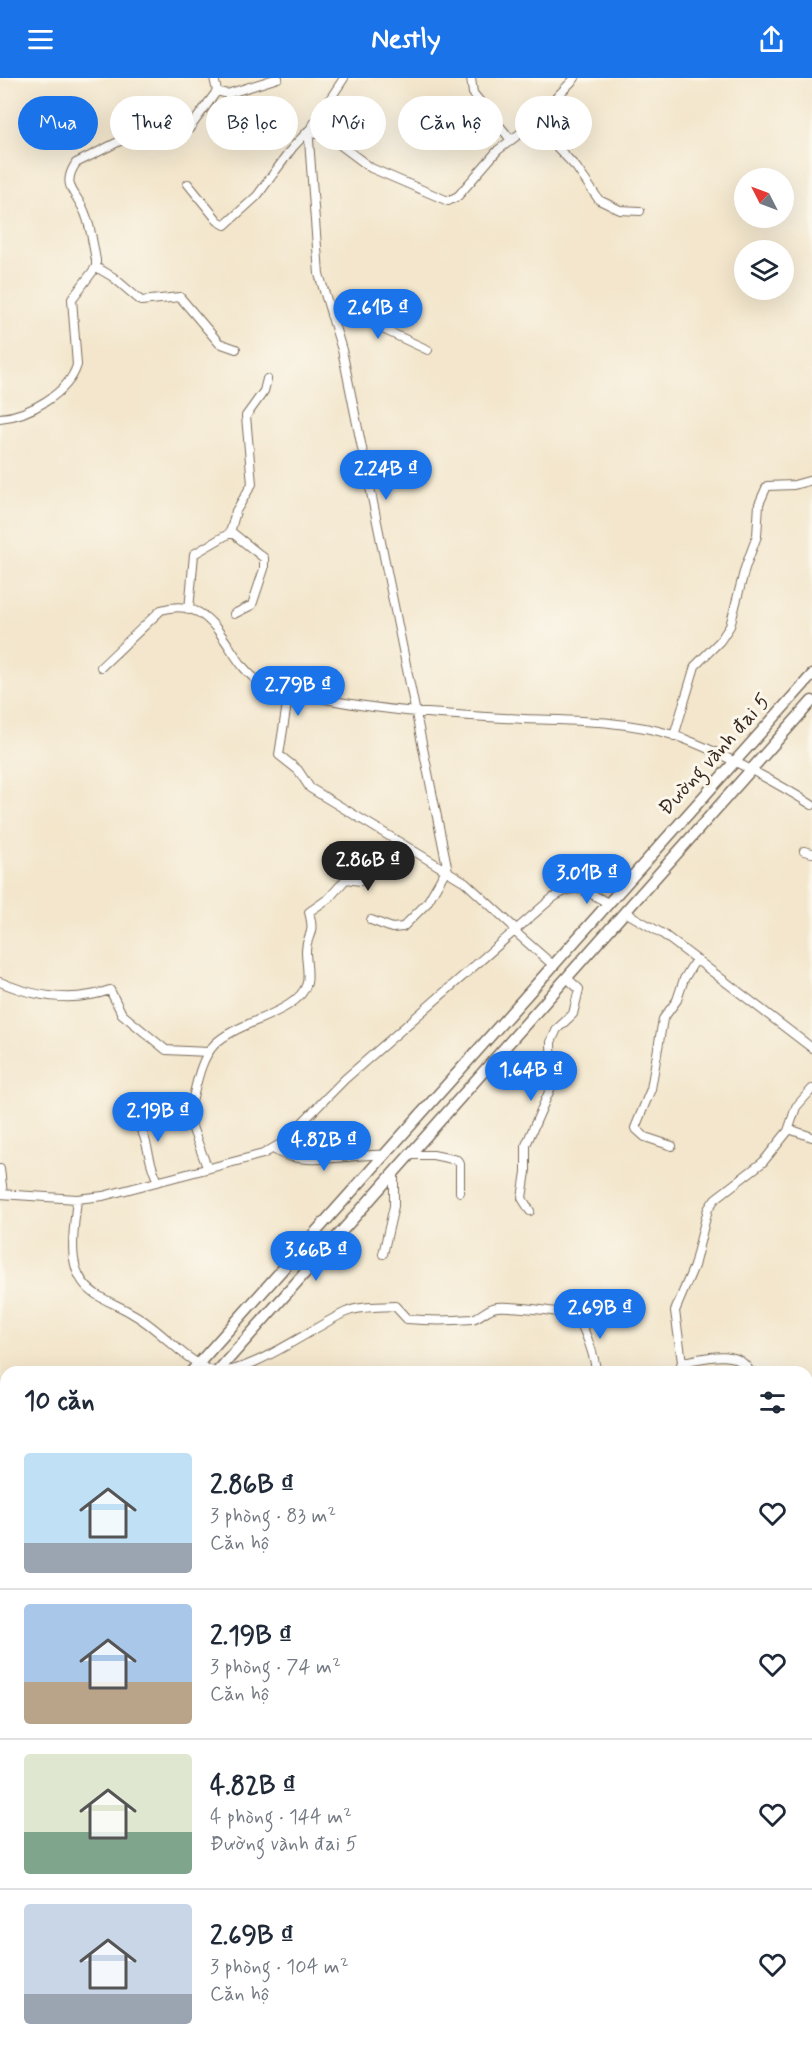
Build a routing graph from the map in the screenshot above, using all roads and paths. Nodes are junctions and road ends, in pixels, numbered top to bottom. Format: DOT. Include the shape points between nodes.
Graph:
graph roads {
  1 [pos="214,78"];
  2 [pos="278,78"];
  3 [pos="344,78"];
  4 [pos="471,78"];
  5 [pos="575,78"];
  6 [pos="217,91"];
  7 [pos="333,96"];
  8 [pos="558,96"];
  9 [pos="310,131"];
  10 [pos="515,137"];
  11 [pos="511,140"];
  12 [pos="312,150"];
  13 [pos="347,150"];
  14 [pos="560,150"];
  15 [pos="188,184"];
  16 [pos="640,211"];
  17 [pos="96,267"];
  18 [pos="331,315"];
  19 [pos="236,349"];
  20 [pos="428,350"];
  21 [pos="267,379"];
  22 [pos="0,418"];
  23 [pos="812,480"];
  24 [pos="230,531"];
  25 [pos="189,610"];
  26 [pos="234,614"];
  27 [pos="101,668"];
  28 [pos="812,675"];
  29 [pos="289,691"];
  30 [pos="812,701"];
  31 [pos="417,713"];
  32 [pos="674,735"];
  33 [pos="731,762"];
  34 [pos="749,771"];
  35 [pos="812,805"];
  36 [pos="403,847"];
  37 [pos="447,870"];
  38 [pos="608,903"];
  39 [pos="625,912"];
  40 [pos="371,920"];
  41 [pos="514,929"];
  42 [pos="696,959"];
  43 [pos="553,965"];
  44 [pos="567,978"];
  45 [pos="0,982"];
  46 [pos="812,1048"];
  47 [pos="208,1052"];
  48 [pos="812,1089"];
  49 [pos="135,1121"];
  50 [pos="789,1129"];
  51 [pos="812,1137"];
  52 [pos="672,1146"];
  53 [pos="273,1149"];
  54 [pos="384,1155"];
  55 [pos="410,1155"];
  56 [pos="207,1167"];
  57 [pos="0,1169"];
  58 [pos="394,1173"];
  59 [pos="158,1181"];
  60 [pos="460,1192"];
  61 [pos="2,1194"];
  62 [pos="77,1199"];
  63 [pos="530,1211"];
  64 [pos="383,1254"];
  65 [pos="682,1362"];
  66 [pos="193,1366"];
  67 [pos="197,1366"];
  68 [pos="223,1366"];
  69 [pos="239,1366"];
  70 [pos="596,1366"];
  71 [pos="680,1366"];
  72 [pos="747,1366"];
  1 -- 6 [label="street"];
  2 -- 6 [label="street" via="227,94"];
  3 -- 7 [label="street"];
  4 -- 11 [label="street" via="473,93"];
  5 -- 8 [label="street"];
  6 -- 17 [label="street" via="193,124 182,132 170,137 132,135 76,163 71,170 70,189 86,214"];
  9 -- 15 [label="street" via="293,147 257,196 225,225"];
  10 -- 11 [label="street"];
  11 -- 13 [label="street" via="458,196 448,201 371,168"];
  12 -- 18 [label="street" via="319,274"];
  14 -- 16 [label="street" via="599,200 625,211"];
  17 -- 19 [label="street" via="141,301 180,297 219,342"];
  17 -- 22 [label="street" via="72,299 75,372 56,395 16,415"];
  18 -- 20 [label="street" via="359,318"];
  18 -- 31 [label="street" via="342,350"];
  21 -- 24 [label="street" via="264,391 246,416 252,484"];
  23 -- 32 [label="street" via="767,486 763,490 757,536 744,568 730,626 695,666"];
  24 -- 25 [label="street" via="194,554"];
  24 -- 26 [label="street" via="264,558 252,605"];
  25 -- 27 [label="street" via="161,610"];
  25 -- 29 [label="street" via="211,621 255,679 267,684 286,681"];
  28 -- 33 [label="main road, Đường vành đai 5"];
  29 -- 31 [label="street" via="351,706"];
  29 -- 36 [label="street" via="279,755 298,770 313,791"];
  30 -- 34 [label="main road, Đường vành đai 5"];
  31 -- 32 [label="street" via="605,723"];
  31 -- 37 [label="street"];
  32 -- 33 [label="street"];
  33 -- 34 [label="street"];
  33 -- 38 [label="main road, Đường vành đai 5"];
  34 -- 35 [label="street"];
  34 -- 39 [label="main road, Đường vành đai 5"];
  36 -- 37 [label="street"];
  36 -- 47 [label="street" via="390,865 374,866 361,881 346,879 330,898 309,912 314,931 306,949 307,984 297,998 226,1034"];
  37 -- 40 [label="street" via="426,903 403,927 392,928"];
  37 -- 41 [label="street" via="483,896"];
  38 -- 41 [label="street" via="581,889 568,889"];
  38 -- 43 [label="main road, Đường vành đai 5"];
  39 -- 42 [label="street"];
  39 -- 44 [label="main road, Đường vành đai 5"];
  41 -- 43 [label="street"];
  41 -- 53 [label="street" via="345,1079"];
  42 -- 46 [label="street"];
  42 -- 52 [label="street" via="677,1000 663,1019 651,1089 635,1128 645,1137"];
  43 -- 54 [label="main road, Đường vành đai 5"];
  44 -- 55 [label="main road, Đường vành đai 5"];
  44 -- 63 [label="street" via="579,989 576,1008 553,1035 552,1085 526,1145 522,1198"];
  45 -- 47 [label="street" via="30,993 74,998 110,990 122,1014 166,1050"];
  47 -- 56 [label="street" via="190,1109"];
  48 -- 50 [label="street" via="796,1107"];
  49 -- 59 [label="street" via="143,1132 148,1163"];
  50 -- 51 [label="street"];
  50 -- 65 [label="street" via="759,1166 708,1209 697,1259 675,1311"];
  53 -- 54 [label="street" via="284,1155 316,1159"];
  53 -- 56 [label="street" via="252,1158"];
  54 -- 67 [label="main road, Đường vành đai 5"];
  55 -- 58 [label="main road, Đường vành đai 5"];
  55 -- 60 [label="street" via="457,1160"];
  56 -- 59 [label="street"];
  57 -- 61 [label="street"];
  58 -- 64 [label="street" via="394,1206"];
  58 -- 68 [label="main road"];
  59 -- 62 [label="street" via="115,1194"];
  61 -- 62 [label="street"];
  62 -- 66 [label="street" via="73,1262 84,1283 95,1294 136,1315 167,1338"];
  65 -- 71 [label="street"];
  65 -- 72 [label="street" via="733,1357"];
  69 -- 70 [label="street" via="268,1358 344,1313 395,1306 407,1319 434,1322 474,1318 497,1307 571,1315 578,1320"];
}
